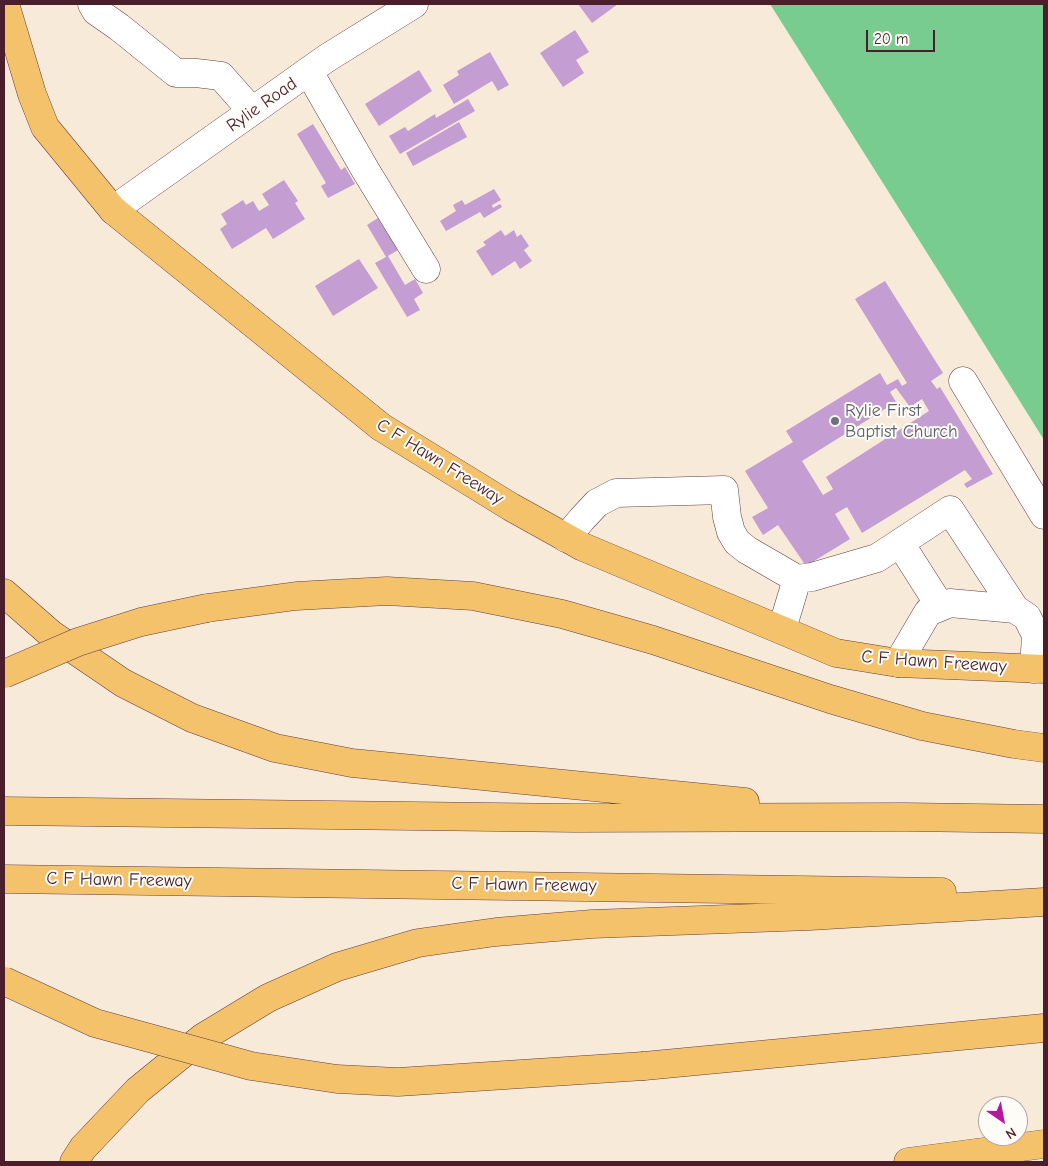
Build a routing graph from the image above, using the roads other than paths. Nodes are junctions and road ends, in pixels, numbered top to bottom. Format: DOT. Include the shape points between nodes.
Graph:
graph roads {
  1 [pos="5,4"];
  2 [pos="92,4"];
  3 [pos="414,4"];
  4 [pos="309,72"];
  5 [pos="252,112"];
  6 [pos="113,210"];
  7 [pos="426,269"];
  8 [pos="963,380"];
  9 [pos="1044,515"];
  10 [pos="566,538"];
  11 [pos="900,543"];
  12 [pos="797,579"];
  13 [pos="4,593"];
  14 [pos="940,606"];
  15 [pos="1015,609"];
  16 [pos="782,629"];
  17 [pos="898,663"];
  18 [pos="1039,669"];
  19 [pos="4,674"];
  20 [pos="1044,748"];
  21 [pos="4,811"];
  22 [pos="905,817"];
  23 [pos="1044,819"];
  24 [pos="4,879"];
  25 [pos="1044,893"];
  26 [pos="1044,902"];
  27 [pos="4,981"];
  28 [pos="1044,1028"];
  29 [pos="1044,1144"];
  30 [pos="74,1162"];
  31 [pos="908,1162"];
  1 -- 6 [label="main road, C F Hawn Freeway" via="45,127"];
  2 -- 5 [label="street" via="96,12 176,73 221,76"];
  3 -- 4 [label="street, Rylie Road"];
  4 -- 5 [label="street, Rylie Road"];
  4 -- 7 [label="street"];
  5 -- 6 [label="street, Rylie Road"];
  6 -- 10 [label="main road, C F Hawn Freeway" via="381,427"];
  8 -- 9 [label="street"];
  10 -- 12 [label="street" via="597,503 616,493 724,490 727,517 737,542"];
  10 -- 16 [label="main road, C F Hawn Freeway"];
  11 -- 12 [label="street" via="877,558"];
  11 -- 14 [label="street"];
  11 -- 15 [label="street" via="950,510"];
  12 -- 16 [label="street"];
  13 -- 22 [label="main road" via="51,634 123,684 192,718 275,748 352,763"];
  14 -- 15 [label="street" via="950,603"];
  14 -- 17 [label="street" via="928,612"];
  15 -- 18 [label="street" via="1027,618 1036,635"];
  16 -- 17 [label="main road, C F Hawn Freeway" via="836,653"];
  17 -- 18 [label="main road, C F Hawn Freeway"];
  19 -- 20 [label="main road, bridge" via="78,642 141,622 207,608 296,596 386,590 473,596 562,614 652,640 922,726"];
  21 -- 22 [label="main road" via="575,818"];
  22 -- 23 [label="main road"];
  24 -- 25 [label="main road, C F Hawn Freeway"];
  26 -- 30 [label="main road" via="810,916 592,924 418,943 337,967 268,998 202,1038 138,1090"];
  27 -- 28 [label="main road, bridge" via="95,1023 251,1066 337,1079 398,1082 644,1066"];
  29 -- 31 [label="main road"];
}
